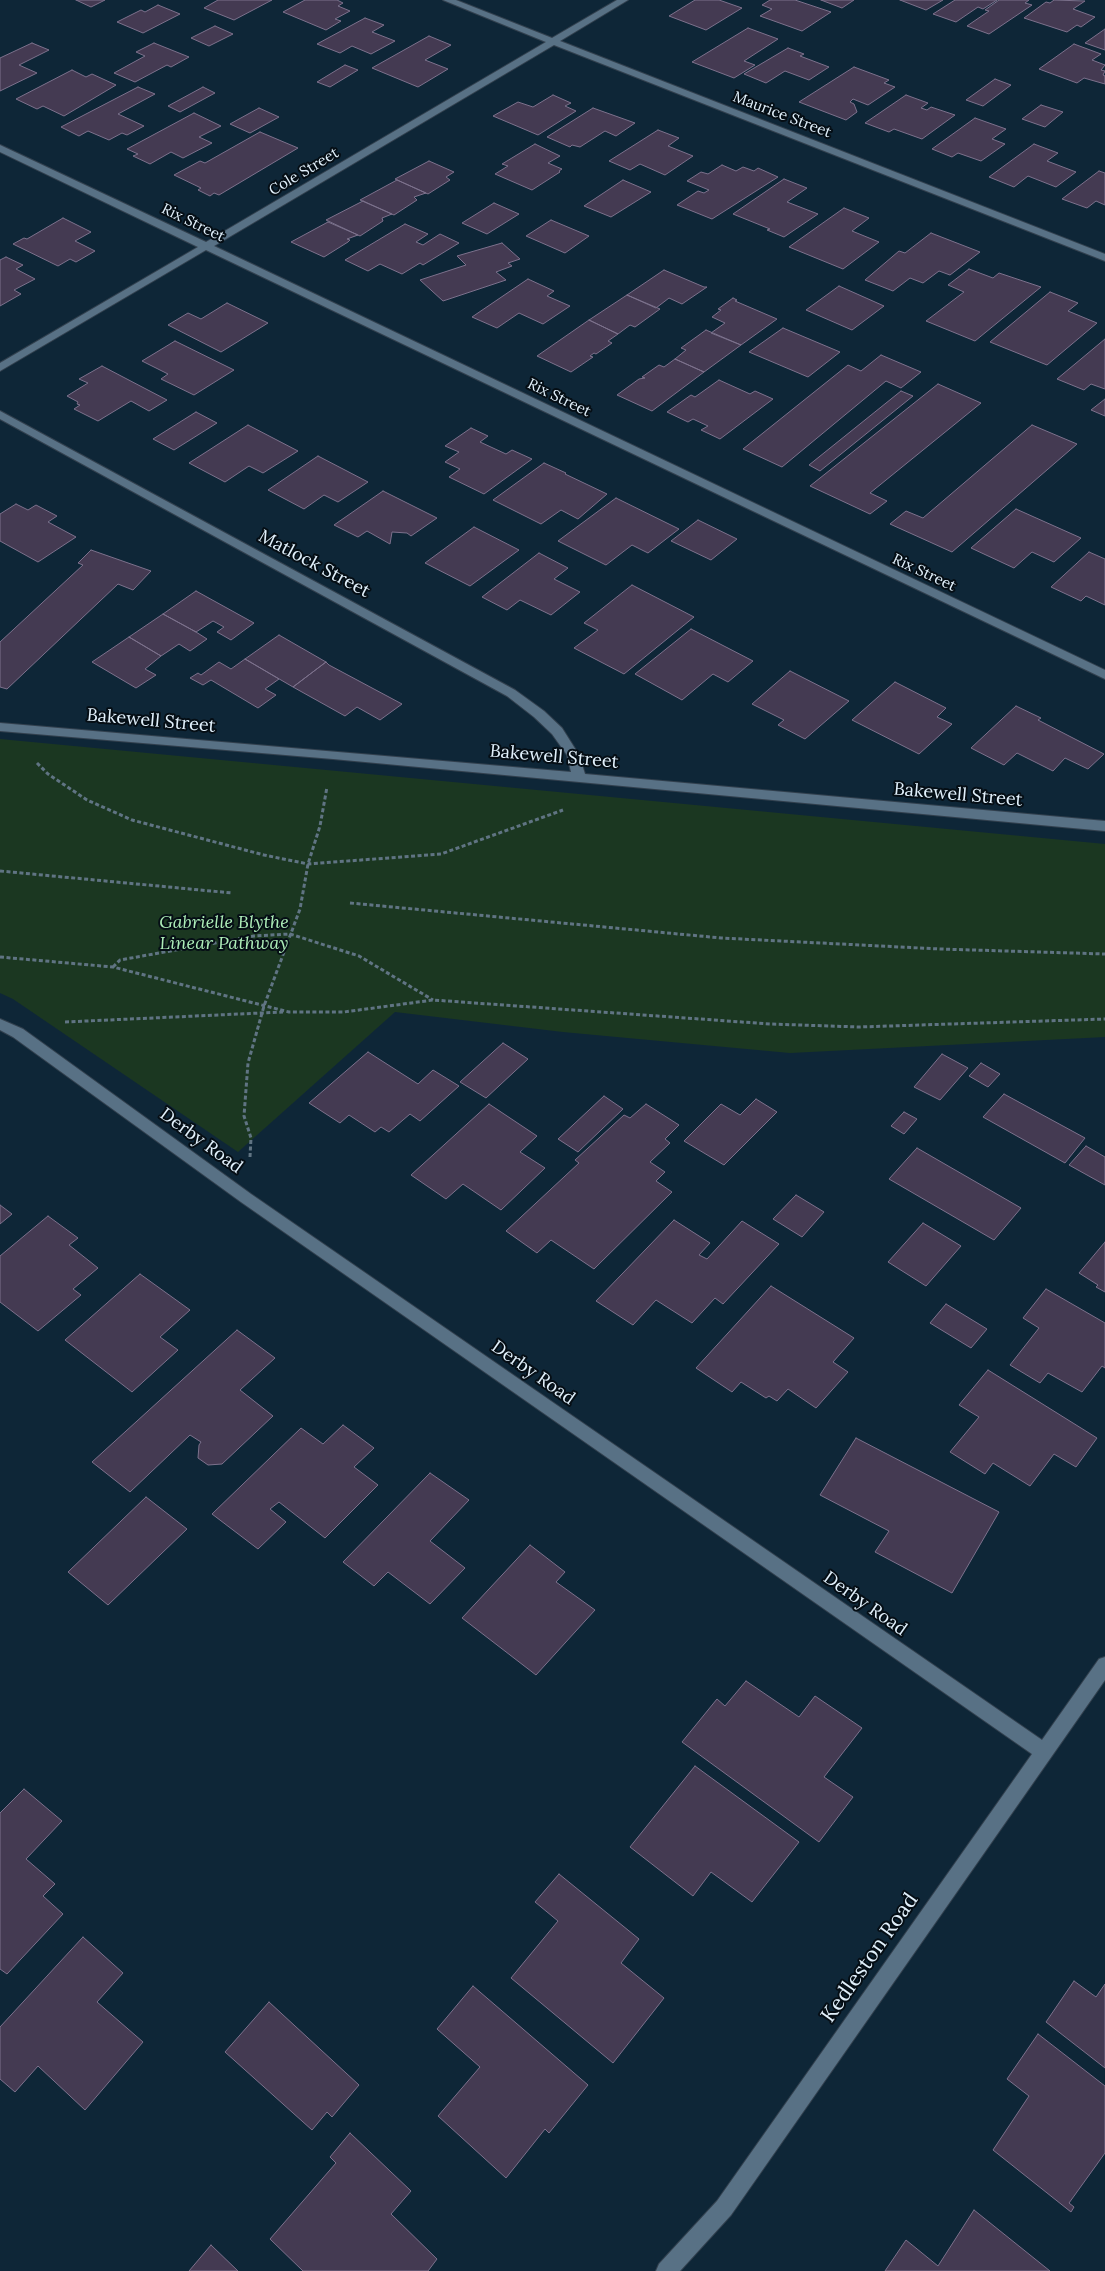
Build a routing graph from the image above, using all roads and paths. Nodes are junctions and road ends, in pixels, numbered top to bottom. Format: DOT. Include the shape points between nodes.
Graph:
graph roads {
  1 [pos="448,0"];
  2 [pos="623,0"];
  3 [pos="553,41"];
  4 [pos="0,148"];
  5 [pos="207,247"];
  6 [pos="1105,258"];
  7 [pos="0,368"];
  8 [pos="0,414"];
  9 [pos="1105,675"];
  10 [pos="4,727"];
  11 [pos="333,755"];
  12 [pos="579,778"];
  13 [pos="566,808"];
  14 [pos="1105,826"];
  15 [pos="308,864"];
  16 [pos="0,871"];
  17 [pos="232,893"];
  18 [pos="350,903"];
  19 [pos="290,934"];
  20 [pos="1105,954"];
  21 [pos="0,957"];
  22 [pos="113,967"];
  23 [pos="433,1000"];
  24 [pos="264,1006"];
  25 [pos="262,1012"];
  26 [pos="289,1012"];
  27 [pos="1105,1019"];
  28 [pos="0,1024"];
  29 [pos="24,1038"];
  30 [pos="246,1198"];
  31 [pos="1105,1665"];
  32 [pos="1044,1752"];
  33 [pos="666,2271"];
  1 -- 3 [label="street, Maurice Street"];
  2 -- 3 [label="street, Cole Street"];
  3 -- 5 [label="street, Cole Street"];
  3 -- 6 [label="street, Maurice Street"];
  4 -- 5 [label="street, Rix Street"];
  5 -- 7 [label="street, Cole Street"];
  5 -- 9 [label="street, Rix Street"];
  8 -- 12 [label="street, Matlock Street" via="510,693 557,731 573,755"];
  10 -- 11 [label="street, Bakewell Street"];
  10 -- 15 [label="path" via="48,774 87,800 132,820 183,835"];
  11 -- 12 [label="street, Bakewell Street"];
  11 -- 15 [label="path" via="320,826"];
  12 -- 14 [label="street, Bakewell Street"];
  13 -- 15 [label="path" via="525,826 441,854"];
  15 -- 19 [label="path" via="303,899"];
  16 -- 17 [label="path"];
  18 -- 20 [label="path" via="721,938"];
  19 -- 22 [label="path" via="254,936 120,960"];
  19 -- 23 [label="path" via="360,956"];
  19 -- 24 [label="path"];
  21 -- 22 [label="path"];
  22 -- 24 [label="path"];
  23 -- 26 [label="path" via="344,1012"];
  23 -- 27 [label="path" via="770,1024 859,1027"];
  24 -- 25 [label="path"];
  24 -- 26 [label="path"];
  25 -- 26 [label="path"];
  25 -- 29 [label="path" via="78,1020"];
  25 -- 30 [label="path" via="245,1085 244,1116 251,1138"];
  28 -- 29 [label="street, Derby Road"];
  29 -- 30 [label="street, Derby Road"];
  30 -- 32 [label="street, Derby Road"];
  31 -- 32 [label="street, Kedleston Road"];
  32 -- 33 [label="street, Kedleston Road" via="724,2208"];
}
